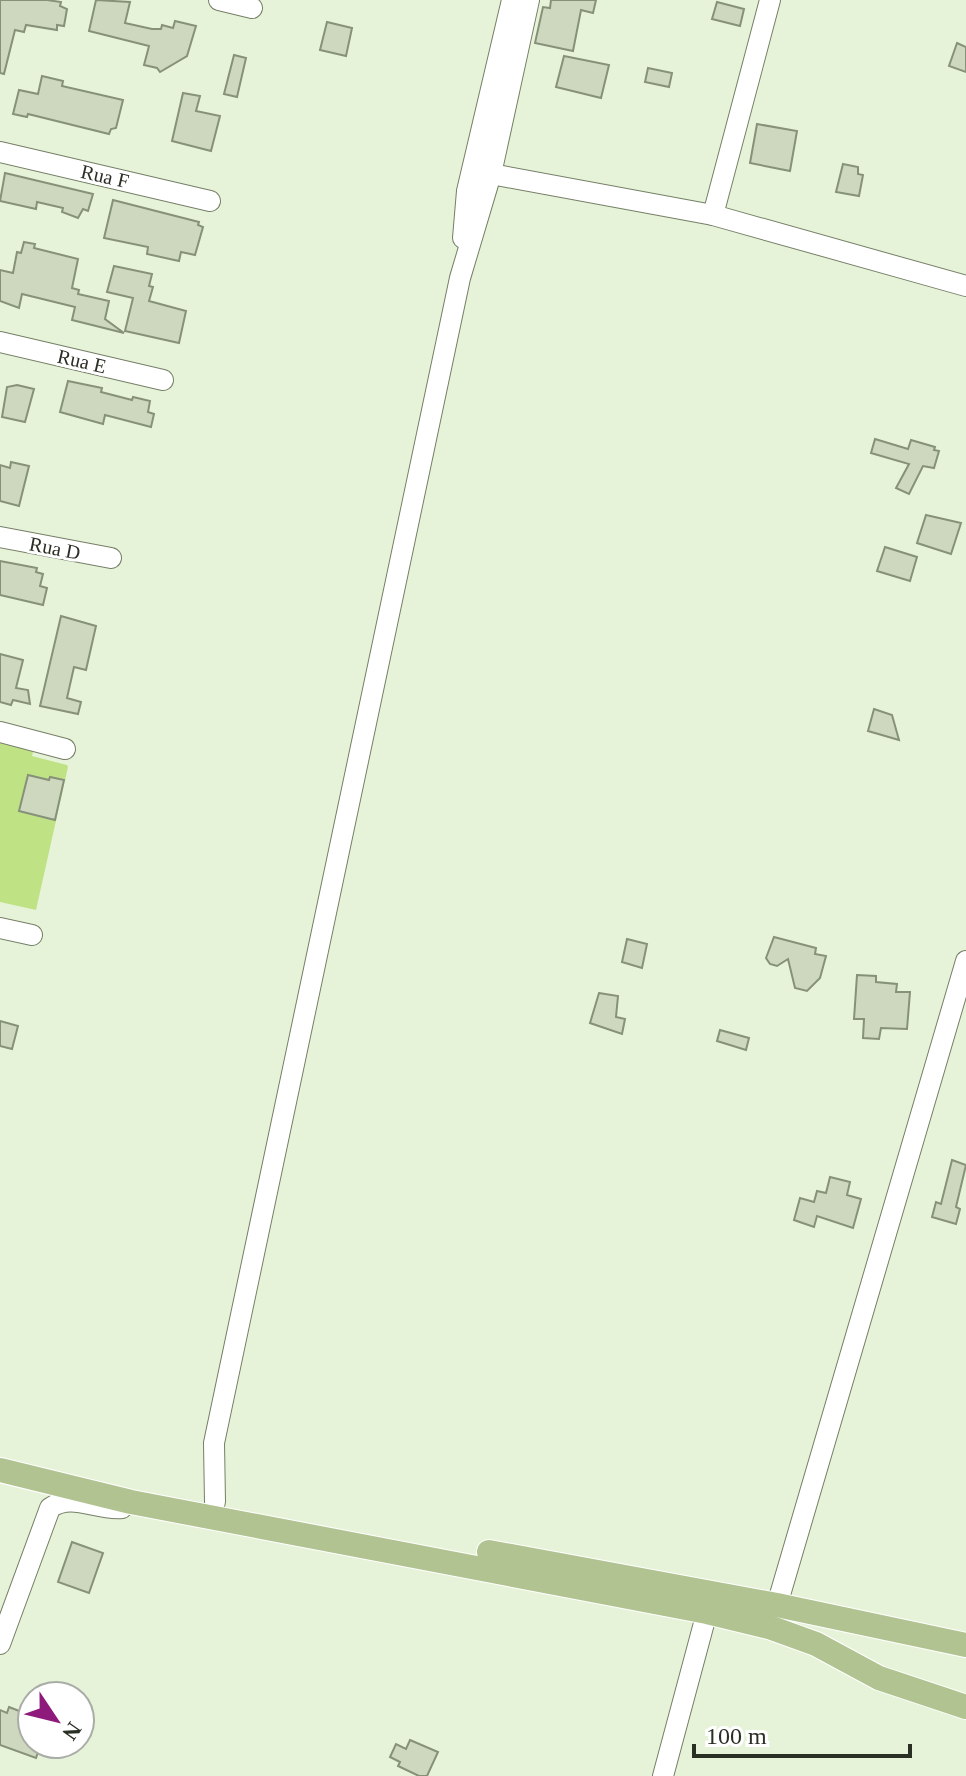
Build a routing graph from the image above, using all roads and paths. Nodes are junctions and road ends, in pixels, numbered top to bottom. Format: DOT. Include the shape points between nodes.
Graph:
graph roads {
  1 [pos="219,0"];
  2 [pos="512,0"];
  3 [pos="529,0"];
  4 [pos="770,0"];
  5 [pos="252,8"];
  6 [pos="0,152"];
  7 [pos="491,174"];
  8 [pos="210,201"];
  9 [pos="713,215"];
  10 [pos="460,278"];
  11 [pos="966,286"];
  12 [pos="0,342"];
  13 [pos="163,380"];
  14 [pos="0,537"];
  15 [pos="111,558"];
  16 [pos="0,732"];
  17 [pos="65,749"];
  18 [pos="0,928"];
  19 [pos="32,935"];
  20 [pos="966,961"];
  21 [pos="0,1455"];
  22 [pos="0,1470"];
  23 [pos="131,1502"];
  24 [pos="215,1502"];
  25 [pos="777,1605"];
  26 [pos="707,1612"];
  27 [pos="0,1644"];
  28 [pos="966,1645"];
  29 [pos="966,1707"];
  30 [pos="663,1776"];
  1 -- 5 [label="street"];
  2 -- 10 [label="street" via="467,191"];
  3 -- 7 [label="street"];
  4 -- 9 [label="street"];
  6 -- 8 [label="street, Rua F"];
  7 -- 9 [label="street"];
  7 -- 10 [label="street"];
  9 -- 11 [label="street"];
  10 -- 24 [label="street" via="214,1443"];
  12 -- 13 [label="street, Rua E"];
  14 -- 15 [label="street, Rua D"];
  16 -- 17 [label="street"];
  18 -- 19 [label="street"];
  20 -- 25 [label="street"];
  21 -- 24 [label="main road" via="66,1474"];
  22 -- 23 [label="main road"];
  23 -- 26 [label="main road"];
  23 -- 27 [label="street" via="109,1509 70,1500 50,1508"];
  24 -- 25 [label="main road"];
  25 -- 28 [label="main road"];
  26 -- 29 [label="main road" via="816,1644 879,1678"];
  26 -- 30 [label="street"];
}
